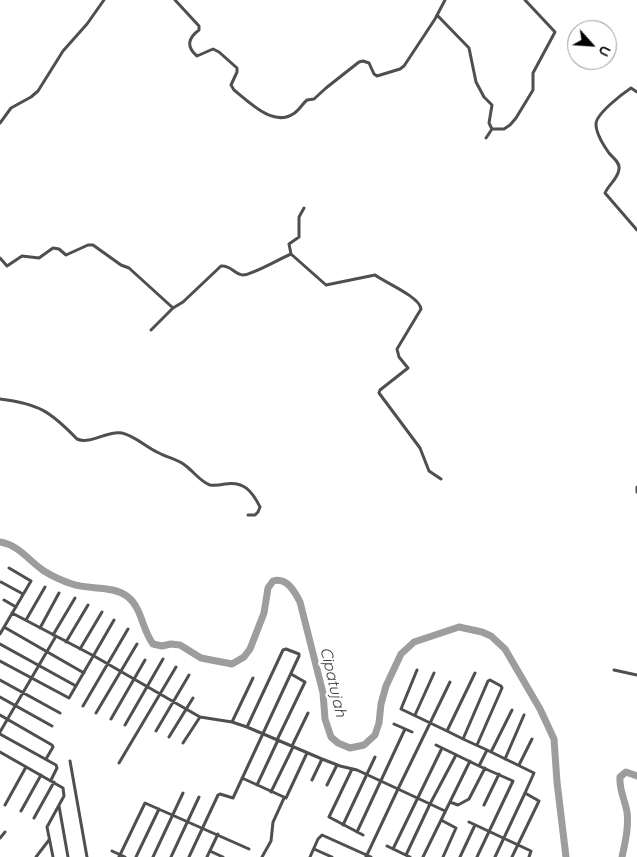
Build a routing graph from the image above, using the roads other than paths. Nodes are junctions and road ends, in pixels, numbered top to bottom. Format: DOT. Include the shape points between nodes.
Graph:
graph roads {
  1 [pos="104,0"];
  2 [pos="175,0"];
  3 [pos="445,0"];
  4 [pos="525,0"];
  5 [pos="438,14"];
  6 [pos="637,92"];
  7 [pos="0,122"];
  8 [pos="492,129"];
  9 [pos="486,138"];
  10 [pos="304,208"];
  11 [pos="637,230"];
  12 [pos="291,254"];
  13 [pos="0,258"];
  14 [pos="173,308"];
  15 [pos="151,330"];
  16 [pos="0,399"];
  17 [pos="441,479"];
  18 [pos="637,487"];
  19 [pos="637,492"];
  20 [pos="248,515"];
  21 [pos="9,568"];
  22 [pos="1,582"];
  23 [pos="45,587"];
  24 [pos="23,594"];
  25 [pos="59,594"];
  26 [pos="75,598"];
  27 [pos="4,600"];
  28 [pos="88,605"];
  29 [pos="16,607"];
  30 [pos="102,612"];
  31 [pos="12,613"];
  32 [pos="26,620"];
  33 [pos="114,620"];
  34 [pos="4,627"];
  35 [pos="40,628"];
  36 [pos="128,628"];
  37 [pos="0,634"];
  38 [pos="54,636"];
  39 [pos="66,642"];
  40 [pos="0,644"];
  41 [pos="136,644"];
  42 [pos="80,649"];
  43 [pos="47,651"];
  44 [pos="94,656"];
  45 [pos="145,660"];
  46 [pos="163,660"];
  47 [pos="0,661"];
  48 [pos="107,664"];
  49 [pos="39,665"];
  50 [pos="176,667"];
  51 [pos="417,670"];
  52 [pos="614,670"];
  53 [pos="120,672"];
  54 [pos="84,673"];
  55 [pos="434,673"];
  56 [pos="475,673"];
  57 [pos="291,674"];
  58 [pos="189,675"];
  59 [pos="637,675"];
  60 [pos="253,678"];
  61 [pos="31,679"];
  62 [pos="134,679"];
  63 [pos="0,680"];
  64 [pos="450,682"];
  65 [pos="76,686"];
  66 [pos="147,686"];
  67 [pos="23,692"];
  68 [pos="160,694"];
  69 [pos="0,697"];
  70 [pos="193,698"];
  71 [pos="173,702"];
  72 [pos="15,706"];
  73 [pos="83,706"];
  74 [pos="186,709"];
  75 [pos="512,710"];
  76 [pos="60,713"];
  77 [pos="96,713"];
  78 [pos="308,714"];
  79 [pos="415,715"];
  80 [pos="524,715"];
  81 [pos="0,716"];
  82 [pos="200,717"];
  83 [pos="7,719"];
  84 [pos="110,719"];
  85 [pos="232,722"];
  86 [pos="430,723"];
  87 [pos="394,724"];
  88 [pos="124,725"];
  89 [pos="52,726"];
  90 [pos="247,727"];
  91 [pos="405,729"];
  92 [pos="156,731"];
  93 [pos="447,731"];
  94 [pos="412,732"];
  95 [pos="0,733"];
  96 [pos="263,734"];
  97 [pos="169,737"];
  98 [pos="463,739"];
  99 [pos="532,739"];
  100 [pos="278,740"];
  101 [pos="183,743"];
  102 [pos="436,745"];
  103 [pos="477,745"];
  104 [pos="292,746"];
  105 [pos="442,748"];
  106 [pos="489,751"];
  107 [pos="0,752"];
  108 [pos="307,753"];
  109 [pos="456,755"];
  110 [pos="374,757"];
  111 [pos="46,759"];
  112 [pos="322,759"];
  113 [pos="505,759"];
  114 [pos="70,761"];
  115 [pos="470,761"];
  116 [pos="119,763"];
  117 [pos="336,765"];
  118 [pos="520,765"];
  119 [pos="26,766"];
  120 [pos="479,766"];
  121 [pos="485,768"];
  122 [pos="352,769"];
  123 [pos="367,774"];
  124 [pos="499,774"];
  125 [pos="41,775"];
  126 [pos="242,778"];
  127 [pos="312,780"];
  128 [pos="513,780"];
  129 [pos="52,781"];
  130 [pos="382,781"];
  131 [pos="518,782"];
  132 [pos="257,785"];
  133 [pos="327,785"];
  134 [pos="398,789"];
  135 [pos="271,792"];
  136 [pos="183,793"];
  137 [pos="525,793"];
  138 [pos="199,797"];
  139 [pos="417,797"];
  140 [pos="284,798"];
  141 [pos="450,802"];
  142 [pos="430,804"];
  143 [pos="5,805"];
  144 [pos="484,805"];
  145 [pos="59,806"];
  146 [pos="158,809"];
  147 [pos="21,811"];
  148 [pos="445,811"];
  149 [pos="172,816"];
  150 [pos="34,818"];
  151 [pos="441,820"];
  152 [pos="187,822"];
  153 [pos="469,822"];
  154 [pos="343,825"];
  155 [pos="475,825"];
  156 [pos="202,829"];
  157 [pos="5,832"];
  158 [pos="357,832"];
  159 [pos="489,832"];
  160 [pos="218,834"];
  161 [pos="363,835"];
  162 [pos="0,838"];
  163 [pos="504,838"];
  164 [pos="49,840"];
  165 [pos="518,845"];
  166 [pos="387,846"];
  167 [pos="249,849"];
  168 [pos="314,849"];
  169 [pos="393,849"];
  170 [pos="112,851"];
  171 [pos="210,851"];
  172 [pos="119,856"];
  173 [pos="368,856"];
  174 [pos="408,856"];
  175 [pos="36,857"];
  176 [pos="52,857"];
  177 [pos="68,857"];
  178 [pos="87,857"];
  179 [pos="125,857"];
  180 [pos="136,857"];
  181 [pos="153,857"];
  182 [pos="171,857"];
  183 [pos="189,857"];
  184 [pos="207,857"];
  185 [pos="223,857"];
  186 [pos="262,857"];
  187 [pos="310,857"];
  188 [pos="330,857"];
  189 [pos="423,857"];
  190 [pos="443,857"];
  191 [pos="460,857"];
  192 [pos="477,857"];
  193 [pos="495,857"];
  194 [pos="512,857"];
  195 [pos="530,857"];
  1 -- 7 [label="street" via="63,51 38,91 10,108"];
  2 -- 5 [label="street" via="199,26 190,41 193,53 197,56 213,50 219,52 237,68 231,87 269,116 286,118 361,61 369,64 376,76 401,68"];
  3 -- 5 [label="street"];
  4 -- 8 [label="street" via="555,32 533,73 533,90 516,118 504,128"];
  5 -- 8 [label="street" via="471,51 476,82 492,107"];
  6 -- 11 [label="street" via="631,88 624,93 599,115 596,124 600,138 619,168 606,193"];
  8 -- 9 [label="street"];
  10 -- 12 [label="street" via="299,217 299,237 289,244"];
  12 -- 14 [label="street" via="249,274 221,266"];
  12 -- 17 [label="street" via="324,284 374,275 420,304 422,309 397,349 407,369 379,393 420,448 428,471"];
  13 -- 14 [label="street" via="7,266 22,256 39,258 53,248 66,254 93,244 133,271"];
  14 -- 15 [label="street"];
  16 -- 20 [label="street" via="51,414 82,441 121,433 177,460 212,486 241,484 253,494 260,506 255,515"];
  18 -- 19 [label="street"];
  21 -- 24 [label="street" via="31,581"];
  22 -- 24 [label="street"];
  23 -- 32 [label="street"];
  24 -- 29 [label="street"];
  25 -- 35 [label="street"];
  26 -- 38 [label="street"];
  27 -- 29 [label="street"];
  28 -- 39 [label="street"];
  29 -- 31 [label="street"];
  30 -- 42 [label="street"];
  31 -- 32 [label="street"];
  31 -- 34 [label="street"];
  32 -- 35 [label="street"];
  33 -- 44 [label="street"];
  34 -- 37 [label="street"];
  34 -- 43 [label="street"];
  35 -- 38 [label="street"];
  36 -- 48 [label="street"];
  38 -- 39 [label="street"];
  38 -- 43 [label="street"];
  39 -- 42 [label="street"];
  40 -- 49 [label="street"];
  41 -- 53 [label="street"];
  42 -- 44 [label="street"];
  43 -- 49 [label="street"];
  43 -- 54 [label="street"];
  44 -- 48 [label="street"];
  44 -- 54 [label="street"];
  45 -- 62 [label="street"];
  46 -- 66 [label="street"];
  47 -- 61 [label="street"];
  48 -- 53 [label="street"];
  48 -- 73 [label="street"];
  49 -- 61 [label="street"];
  49 -- 65 [label="street"];
  50 -- 68 [label="street"];
  51 -- 79 [label="street" via="400,707"];
  52 -- 59 [label="street"];
  53 -- 62 [label="street"];
  53 -- 77 [label="street"];
  54 -- 65 [label="street"];
  55 -- 79 [label="street"];
  56 -- 93 [label="street"];
  57 -- 90 [label="street" via="299,656 285,648"];
  57 -- 96 [label="street"];
  57 -- 100 [label="street" via="305,682"];
  58 -- 71 [label="street"];
  60 -- 85 [label="street"];
  61 -- 65 [label="street" via="68,698"];
  61 -- 67 [label="street"];
  62 -- 66 [label="street"];
  62 -- 84 [label="street"];
  63 -- 67 [label="street"];
  64 -- 86 [label="street"];
  66 -- 68 [label="street"];
  66 -- 88 [label="street"];
  67 -- 72 [label="street"];
  67 -- 76 [label="street"];
  68 -- 71 [label="street"];
  68 -- 116 [label="street"];
  69 -- 72 [label="street"];
  70 -- 74 [label="street"];
  71 -- 74 [label="street"];
  71 -- 92 [label="street"];
  72 -- 83 [label="street"];
  72 -- 89 [label="street"];
  74 -- 82 [label="street"];
  74 -- 97 [label="street"];
  75 -- 106 [label="street"];
  78 -- 104 [label="street"];
  79 -- 86 [label="street"];
  80 -- 113 [label="street"];
  81 -- 83 [label="street"];
  82 -- 85 [label="street"];
  82 -- 101 [label="street"];
  83 -- 95 [label="street"];
  83 -- 111 [label="street" via="52,744"];
  85 -- 90 [label="street"];
  86 -- 93 [label="street"];
  86 -- 134 [label="street"];
  87 -- 91 [label="street"];
  90 -- 96 [label="street"];
  91 -- 94 [label="street"];
  91 -- 130 [label="street"];
  93 -- 98 [label="street"];
  95 -- 111 [label="street"];
  96 -- 100 [label="street"];
  96 -- 126 [label="street"];
  98 -- 103 [label="street"];
  98 -- 103 [label="street" via="490,680 502,688"];
  99 -- 118 [label="street"];
  100 -- 104 [label="street"];
  100 -- 132 [label="street"];
  102 -- 105 [label="street"];
  103 -- 106 [label="street"];
  104 -- 108 [label="street"];
  104 -- 135 [label="street"];
  105 -- 109 [label="street"];
  105 -- 139 [label="street"];
  106 -- 113 [label="street"];
  106 -- 120 [label="street"];
  107 -- 119 [label="street"];
  108 -- 112 [label="street"];
  108 -- 140 [label="street"];
  109 -- 115 [label="street"];
  109 -- 142 [label="street"];
  110 -- 123 [label="street"];
  111 -- 129 [label="street" via="57,766"];
  112 -- 117 [label="street"];
  112 -- 127 [label="street"];
  113 -- 118 [label="street"];
  114 -- 178 [label="street"];
  115 -- 120 [label="street"];
  115 -- 141 [label="street"];
  117 -- 122 [label="street"];
  117 -- 133 [label="street"];
  118 -- 137 [label="street" via="534,773"];
  119 -- 125 [label="street"];
  119 -- 143 [label="street"];
  120 -- 121 [label="street"];
  121 -- 124 [label="street"];
  121 -- 141 [label="street" via="470,799 458,805"];
  122 -- 123 [label="street"];
  122 -- 154 [label="street" via="329,817"];
  123 -- 130 [label="street"];
  123 -- 154 [label="street"];
  124 -- 128 [label="street"];
  124 -- 144 [label="street"];
  125 -- 129 [label="street"];
  125 -- 147 [label="street"];
  126 -- 132 [label="street"];
  126 -- 156 [label="street" via="232,799 218,795"];
  128 -- 131 [label="street"];
  128 -- 159 [label="street"];
  129 -- 145 [label="street" via="62,787 64,794"];
  129 -- 150 [label="street"];
  130 -- 134 [label="street"];
  130 -- 158 [label="street"];
  132 -- 135 [label="street"];
  134 -- 139 [label="street"];
  134 -- 173 [label="street"];
  135 -- 140 [label="street"];
  136 -- 149 [label="street"];
  137 -- 163 [label="street"];
  137 -- 165 [label="street" via="540,801"];
  138 -- 152 [label="street"];
  139 -- 142 [label="street"];
  139 -- 169 [label="street"];
  140 -- 186 [label="street" via="273,822 271,841"];
  141 -- 148 [label="street"];
  142 -- 148 [label="street"];
  142 -- 174 [label="street"];
  145 -- 164 [label="street" via="48,826"];
  145 -- 177 [label="street"];
  146 -- 149 [label="street"];
  146 -- 172 [label="street" via="143,804"];
  146 -- 180 [label="street"];
  148 -- 151 [label="street"];
  149 -- 152 [label="street"];
  149 -- 181 [label="street"];
  151 -- 189 [label="street"];
  151 -- 190 [label="street" via="456,828"];
  152 -- 156 [label="street"];
  152 -- 182 [label="street"];
  153 -- 155 [label="street"];
  154 -- 158 [label="street"];
  155 -- 159 [label="street"];
  155 -- 191 [label="street"];
  156 -- 160 [label="street"];
  156 -- 183 [label="street"];
  157 -- 162 [label="street"];
  158 -- 161 [label="street"];
  159 -- 163 [label="street"];
  159 -- 192 [label="street"];
  160 -- 167 [label="street"];
  160 -- 171 [label="street"];
  163 -- 165 [label="street"];
  163 -- 193 [label="street"];
  164 -- 175 [label="street"];
  164 -- 176 [label="street"];
  165 -- 194 [label="street"];
  165 -- 195 [label="street" via="531,852"];
  166 -- 169 [label="street"];
  168 -- 173 [label="street" via="323,835"];
  168 -- 187 [label="street"];
  168 -- 188 [label="street"];
  169 -- 174 [label="street"];
  170 -- 172 [label="street"];
  171 -- 184 [label="street"];
  171 -- 185 [label="street"];
  172 -- 179 [label="street"];
}
